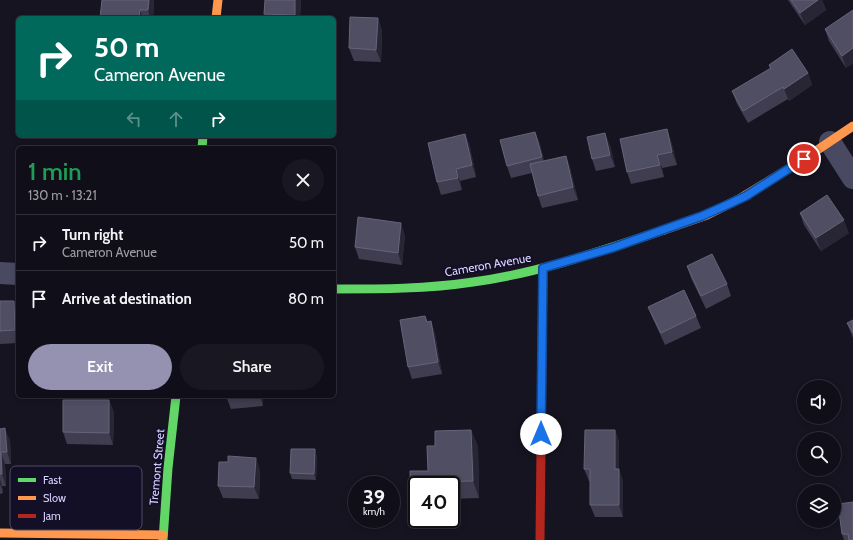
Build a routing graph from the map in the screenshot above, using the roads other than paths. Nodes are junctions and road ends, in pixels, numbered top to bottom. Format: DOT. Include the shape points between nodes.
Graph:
graph roads {
  1 [pos="218,0"];
  2 [pos="216,16"];
  3 [pos="853,126"];
  4 [pos="830,142"];
  5 [pos="853,178"];
  6 [pos="543,268"];
  7 [pos="0,273"];
  8 [pos="16,274"];
  9 [pos="336,289"];
  10 [pos="176,398"];
  11 [pos="0,534"];
  12 [pos="163,537"];
  13 [pos="540,540"];
  1 -- 2 [label="street"];
  3 -- 4 [label="street, Cameron Avenue"];
  4 -- 5 [label="street"];
  4 -- 6 [label="street, Cameron Avenue" via="746,196 702,216 612,248"];
  6 -- 9 [label="street, Cameron Avenue" via="448,285"];
  6 -- 13 [label="street"];
  7 -- 8 [label="street"];
  10 -- 12 [label="street, Tremont Street"];
  11 -- 12 [label="street"];
}
